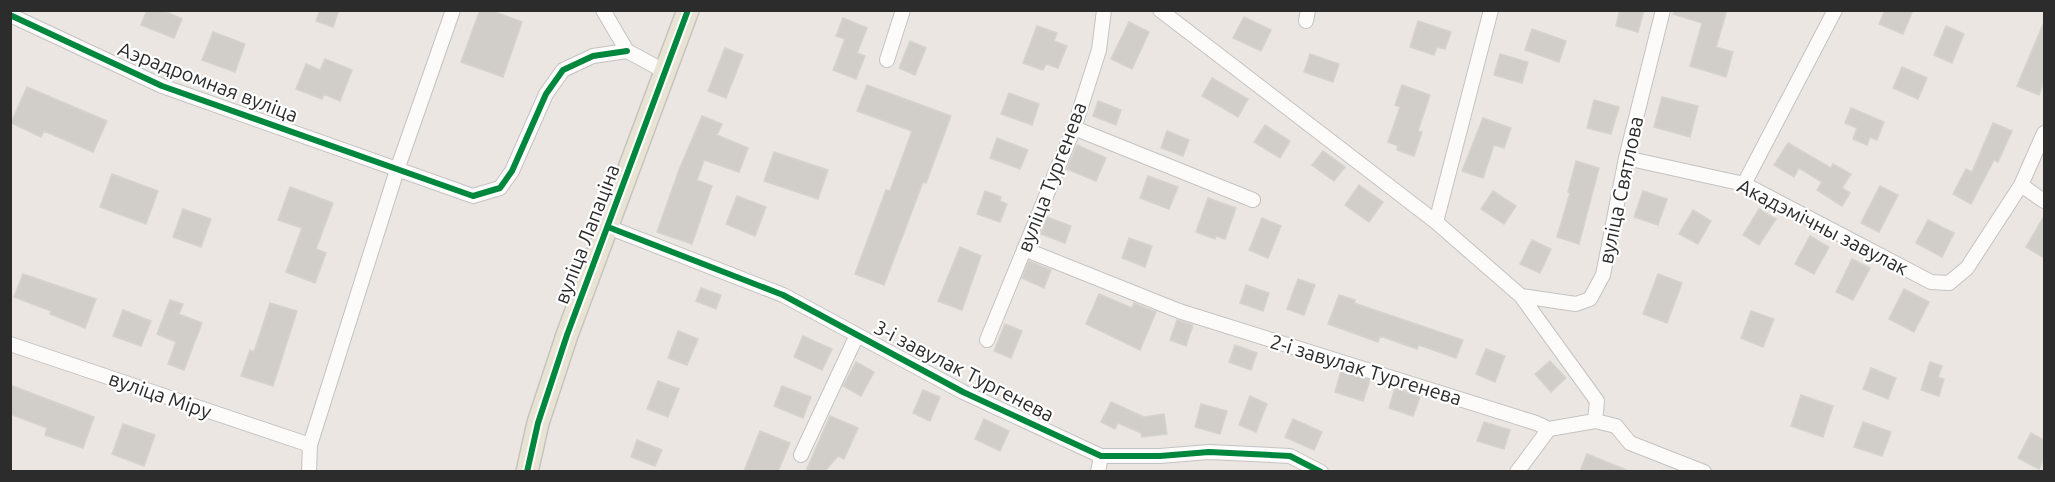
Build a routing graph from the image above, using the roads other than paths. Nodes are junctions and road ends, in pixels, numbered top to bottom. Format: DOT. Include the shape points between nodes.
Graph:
graph roads {
  1 [pos="453,10"];
  2 [pos="603,10"];
  3 [pos="688,10"];
  4 [pos="903,10"];
  5 [pos="1104,10"];
  6 [pos="1160,10"];
  7 [pos="1491,10"];
  8 [pos="1663,10"];
  9 [pos="1834,10"];
  10 [pos="10,15"];
  11 [pos="627,51"];
  12 [pos="887,60"];
  13 [pos="666,72"];
  14 [pos="1074,128"];
  15 [pos="2044,133"];
  16 [pos="1626,158"];
  17 [pos="397,170"];
  18 [pos="1744,183"];
  19 [pos="2021,185"];
  20 [pos="1253,200"];
  21 [pos="2044,201"];
  22 [pos="1436,222"];
  23 [pos="608,226"];
  24 [pos="1024,249"];
  25 [pos="1521,296"];
  26 [pos="857,335"];
  27 [pos="987,340"];
  28 [pos="10,344"];
  29 [pos="1595,421"];
  30 [pos="1550,429"];
  31 [pos="310,445"];
  32 [pos="801,455"];
  33 [pos="1101,456"];
  34 [pos="309,471"];
  35 [pos="527,471"];
  36 [pos="1098,471"];
  37 [pos="1321,471"];
  38 [pos="1516,471"];
  39 [pos="1704,471"];
  1 -- 17 [label="street"];
  2 -- 11 [label="street"];
  3 -- 13 [label="main road, вуліца Лапаціна"];
  4 -- 12 [label="street"];
  5 -- 14 [label="street, вуліца Тургенева" via="1099,50"];
  6 -- 22 [label="street"];
  7 -- 22 [label="street"];
  8 -- 16 [label="street, вуліца Святлова"];
  9 -- 18 [label="street"];
  10 -- 17 [label="street, Аэрадромная вуліца" via="162,86"];
  11 -- 13 [label="street"];
  11 -- 17 [label="street, Аэрадромная вуліца" via="593,56 563,70 546,94 512,171 500,188 473,196"];
  13 -- 23 [label="main road, вуліца Лапаціна"];
  14 -- 20 [label="street"];
  14 -- 24 [label="street, вуліца Тургенева"];
  15 -- 19 [label="street"];
  16 -- 18 [label="street, Акадэмічны завулак"];
  16 -- 25 [label="street, вуліца Святлова" via="1603,275 1590,299 1576,304"];
  17 -- 31 [label="street"];
  18 -- 19 [label="street, Акадэмічны завулак" via="1931,282 1949,283 1967,268"];
  19 -- 21 [label="street"];
  22 -- 25 [label="street"];
  23 -- 26 [label="street, 3-і завулак Тургенева" via="783,295"];
  23 -- 35 [label="main road, вуліца Лапаціна" via="556,368"];
  24 -- 27 [label="street, вуліца Тургенева"];
  24 -- 30 [label="street, 2-і завулак Тургенева" via="1179,311"];
  25 -- 29 [label="street" via="1597,401"];
  26 -- 32 [label="street, 3-і завулак Тургенева"];
  26 -- 33 [label="street, 3-і завулак Тургенева" via="963,392"];
  28 -- 31 [label="street, вуліца Міру"];
  29 -- 30 [label="street"];
  29 -- 39 [label="street" via="1616,426 1630,443"];
  30 -- 38 [label="street"];
  31 -- 34 [label="street"];
  33 -- 36 [label="street"];
  33 -- 37 [label="street, 3-і завулак Тургенева" via="1209,452 1290,456"];
}
